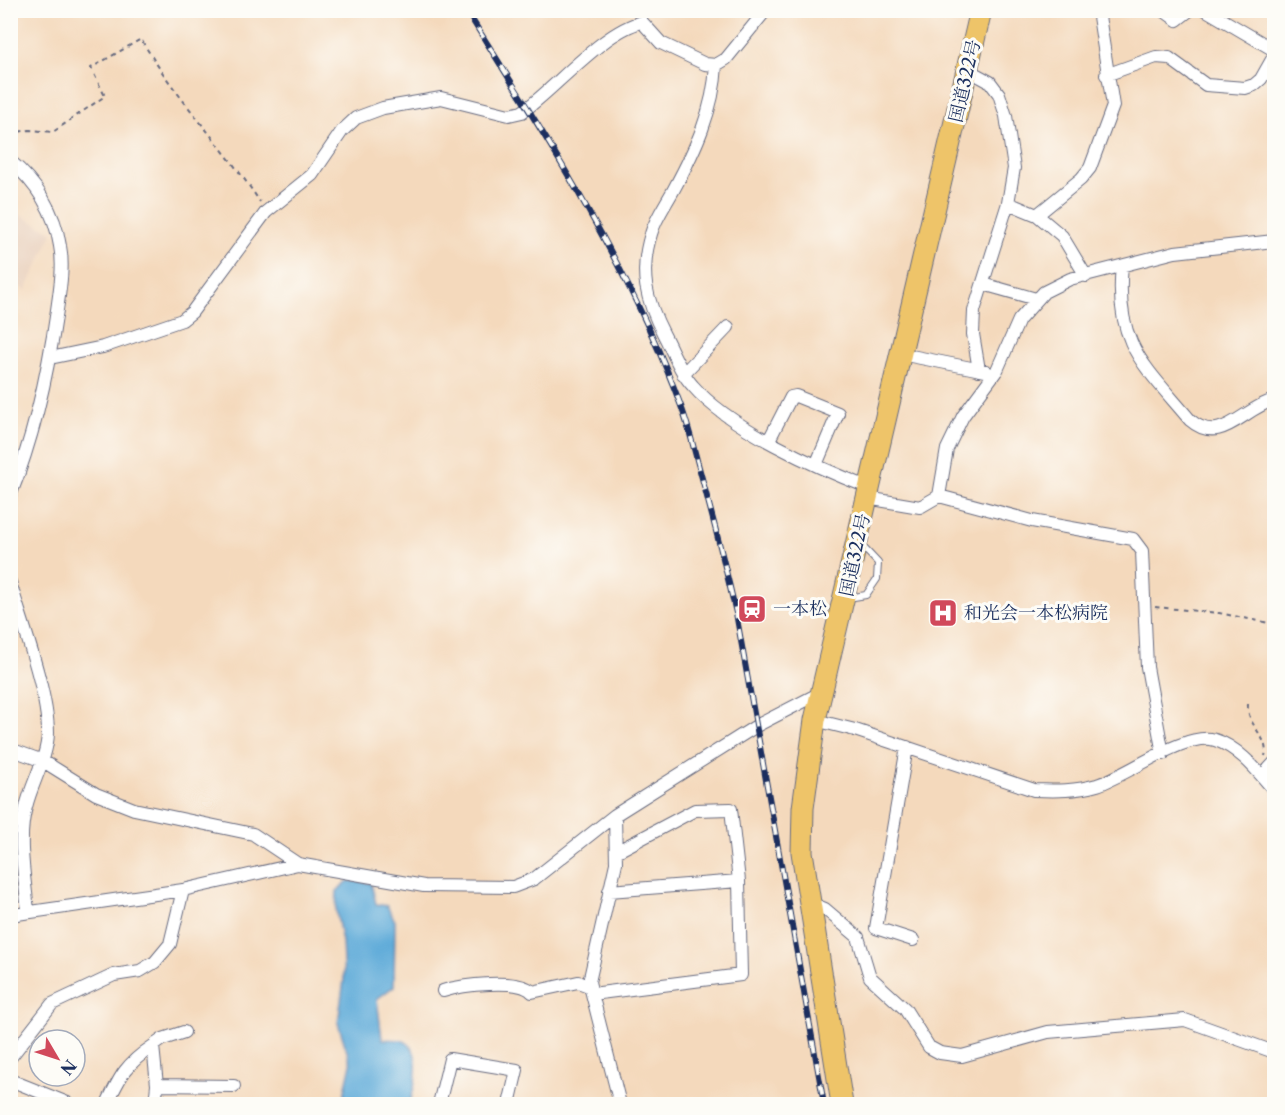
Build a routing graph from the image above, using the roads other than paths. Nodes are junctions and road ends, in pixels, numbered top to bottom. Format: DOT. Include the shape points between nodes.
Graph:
graph roads {
  1 [pos="766,10"];
  2 [pos="981,10"];
  3 [pos="1098,10"];
  4 [pos="1163,10"];
  5 [pos="1190,10"];
  6 [pos="1206,10"];
  7 [pos="1275,50"];
  8 [pos="1275,56"];
  9 [pos="716,65"];
  10 [pos="968,70"];
  11 [pos="1106,75"];
  12 [pos="10,161"];
  13 [pos="1008,203"];
  14 [pos="1037,215"];
  15 [pos="1275,241"];
  16 [pos="1122,266"];
  17 [pos="1086,276"];
  18 [pos="983,284"];
  19 [pos="1036,299"];
  20 [pos="728,327"];
  21 [pos="901,354"];
  22 [pos="50,358"];
  23 [pos="979,370"];
  24 [pos="996,373"];
  25 [pos="683,374"];
  26 [pos="1275,400"];
  27 [pos="769,440"];
  28 [pos="816,465"];
  29 [pos="869,493"];
  30 [pos="10,496"];
  31 [pos="939,496"];
  32 [pos="10,582"];
  33 [pos="823,691"];
  34 [pos="815,720"];
  35 [pos="907,747"];
  36 [pos="10,749"];
  37 [pos="1163,754"];
  38 [pos="43,761"];
  39 [pos="1268,770"];
  40 [pos="1275,790"];
  41 [pos="615,816"];
  42 [pos="616,852"];
  43 [pos="298,864"];
  44 [pos="739,881"];
  45 [pos="183,890"];
  46 [pos="609,891"];
  47 [pos="808,902"];
  48 [pos="28,911"];
  49 [pos="10,915"];
  50 [pos="913,940"];
  51 [pos="590,990"];
  52 [pos="442,991"];
  53 [pos="184,1032"];
  54 [pos="153,1046"];
  55 [pos="1275,1052"];
  56 [pos="10,1058"];
  57 [pos="10,1080"];
  58 [pos="157,1085"];
  59 [pos="234,1086"];
  60 [pos="70,1104"];
  61 [pos="107,1104"];
  62 [pos="155,1104"];
  63 [pos="439,1104"];
  64 [pos="509,1104"];
  65 [pos="620,1104"];
  66 [pos="842,1104"];
  1 -- 9 [label="street" via="726,59"];
  2 -- 10 [label="highway, 国道322号"];
  3 -- 11 [label="street"];
  4 -- 5 [label="street" via="1177,20"];
  6 -- 7 [label="street"];
  8 -- 11 [label="street" via="1261,79 1245,88 1206,86 1169,58 1156,57"];
  9 -- 22 [label="street" via="661,44 642,22 606,42 522,112 509,115 441,98 383,108 356,118 342,131 312,175 266,212 182,320 103,347"];
  9 -- 25 [label="street" via="706,122 651,232 646,256 648,301"];
  10 -- 13 [label="street" via="990,82 999,94 1006,116 1014,168"];
  10 -- 21 [label="highway, 国道322号"];
  11 -- 14 [label="street" via="1113,106 1090,168"];
  12 -- 22 [label="street" via="30,177 52,218 61,247"];
  13 -- 14 [label="street"];
  13 -- 18 [label="street"];
  14 -- 17 [label="street" via="1062,236"];
  15 -- 16 [label="street" via="1175,252"];
  16 -- 17 [label="street"];
  16 -- 26 [label="street" via="1120,310 1133,349 1190,420 1200,428 1216,430"];
  17 -- 19 [label="street" via="1058,285"];
  18 -- 19 [label="street"];
  18 -- 23 [label="street" via="974,311"];
  19 -- 24 [label="street" via="1019,320"];
  20 -- 25 [label="street"];
  21 -- 23 [label="street"];
  21 -- 29 [label="highway, 国道322号"];
  22 -- 30 [label="street" via="25,459"];
  23 -- 24 [label="street"];
  24 -- 31 [label="street" via="963,416 952,438"];
  25 -- 27 [label="street" via="713,406"];
  27 -- 28 [label="street"];
  27 -- 28 [label="street" via="791,398 796,396 838,413"];
  28 -- 29 [label="street"];
  29 -- 31 [label="street" via="920,507"];
  29 -- 33 [label="highway, 国道322号"];
  31 -- 37 [label="street" via="1032,521 1133,540 1142,551 1152,706"];
  32 -- 38 [label="street" via="45,705 48,732"];
  33 -- 34 [label="highway, 国道322号"];
  33 -- 41 [label="street" via="758,725"];
  34 -- 35 [label="street"];
  34 -- 47 [label="highway, 国道322号" via="803,808 802,852"];
  35 -- 37 [label="street" via="1034,789 1063,791 1099,785"];
  35 -- 50 [label="street" via="876,928"];
  36 -- 38 [label="street"];
  37 -- 39 [label="street" via="1196,740 1216,740"];
  38 -- 43 [label="street" via="96,794 134,809 253,834"];
  38 -- 48 [label="street" via="25,808"];
  39 -- 40 [label="street"];
  41 -- 42 [label="street"];
  41 -- 43 [label="street" via="534,879 513,887 424,886"];
  42 -- 44 [label="street" via="695,810 731,809"];
  42 -- 46 [label="street"];
  43 -- 45 [label="street"];
  44 -- 46 [label="street"];
  44 -- 51 [label="street" via="741,975"];
  45 -- 48 [label="street"];
  45 -- 56 [label="street" via="170,944 155,962 140,971 114,975 52,1004"];
  46 -- 51 [label="street"];
  47 -- 55 [label="street" via="825,909 858,937 870,977 905,1009 929,1047 940,1053 962,1056 1048,1032 1185,1020"];
  47 -- 66 [label="highway, 国道322号"];
  48 -- 49 [label="street"];
  51 -- 52 [label="street" via="578,982 532,992 520,984"];
  51 -- 65 [label="street"];
  53 -- 54 [label="street"];
  54 -- 58 [label="street"];
  54 -- 61 [label="street" via="132,1060"];
  57 -- 60 [label="street"];
  58 -- 59 [label="street"];
  58 -- 62 [label="street"];
  63 -- 64 [label="street" via="450,1059 517,1070"];
}
